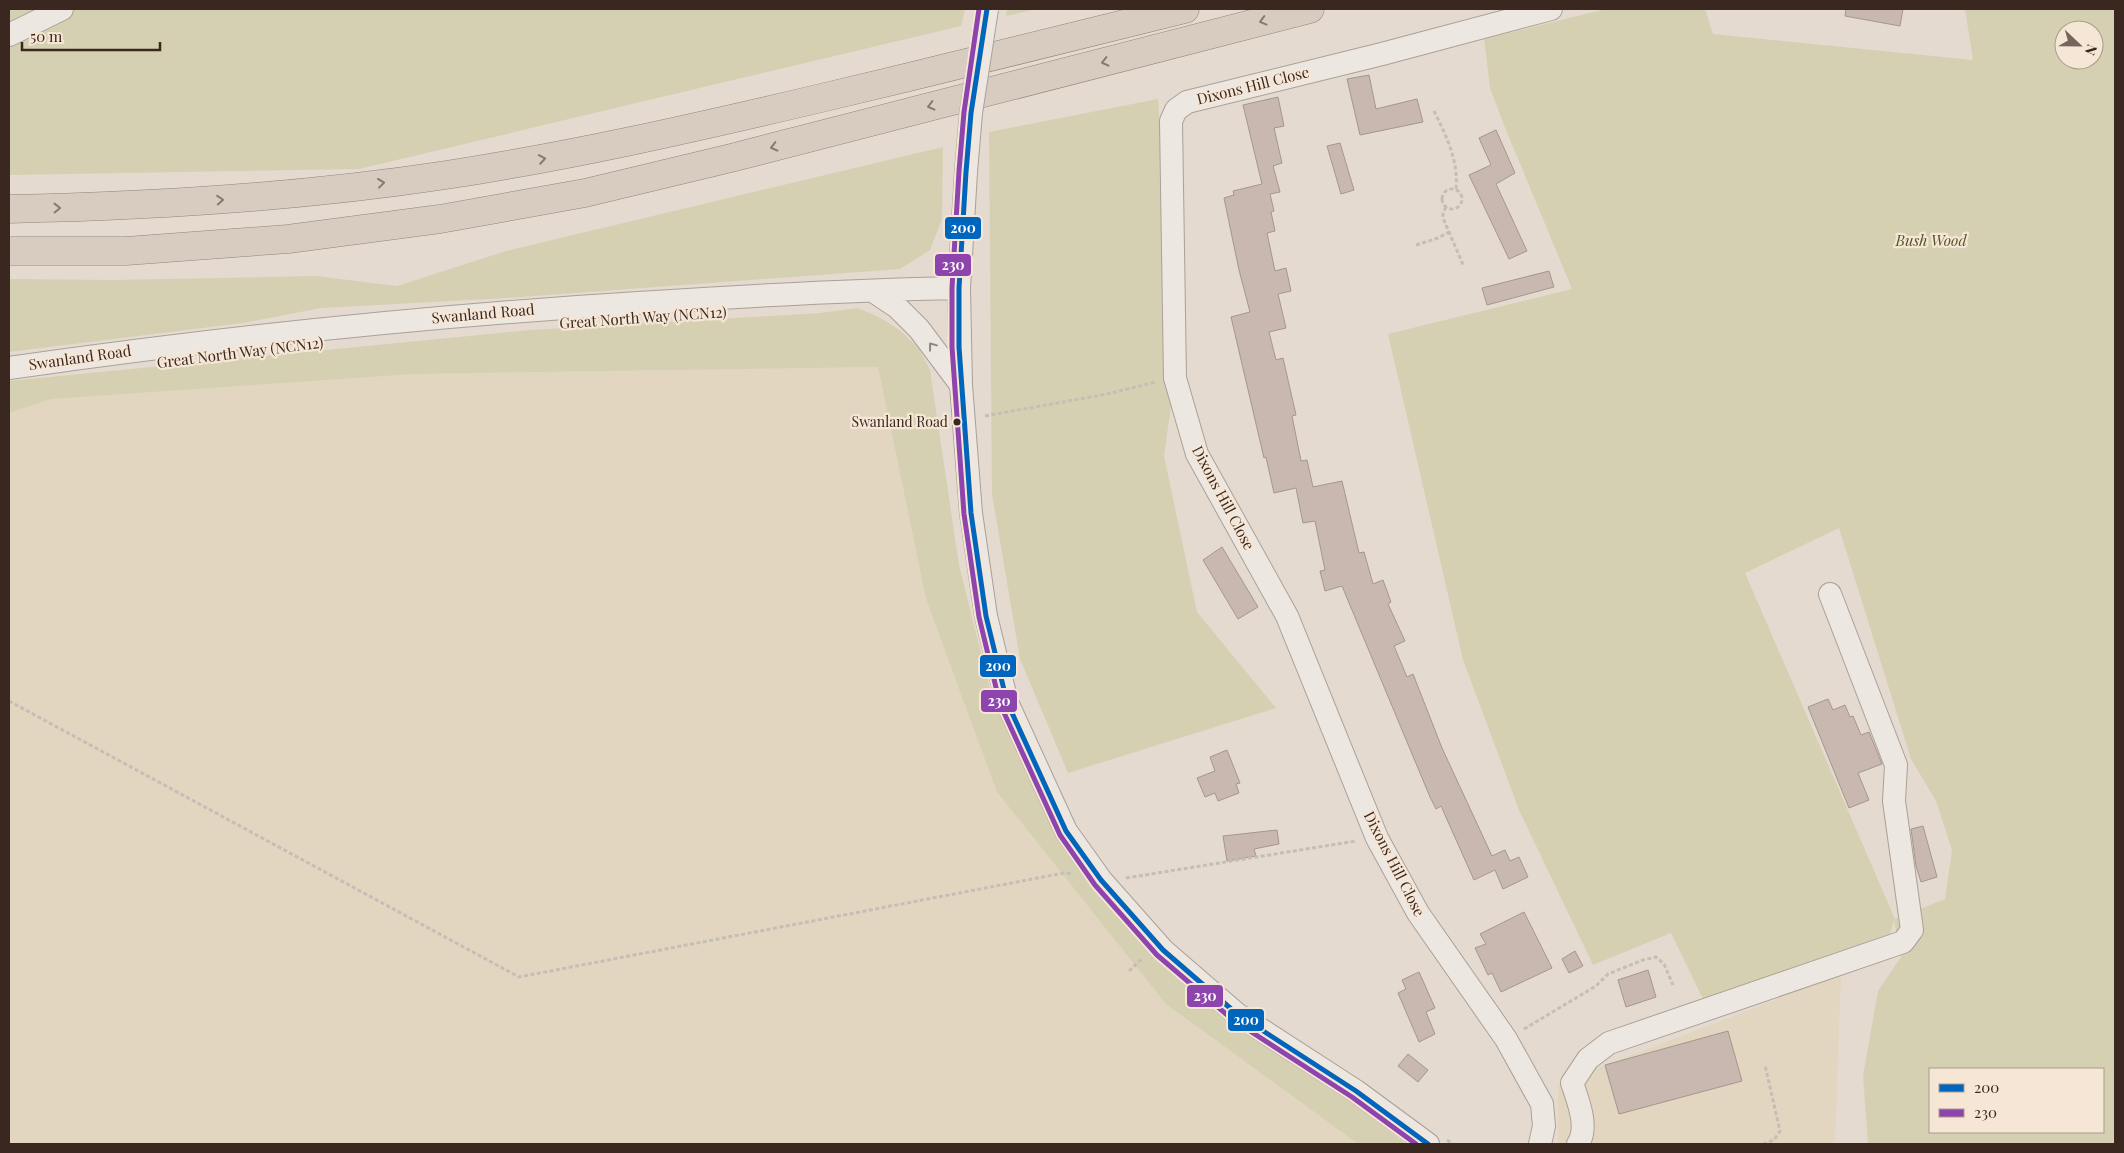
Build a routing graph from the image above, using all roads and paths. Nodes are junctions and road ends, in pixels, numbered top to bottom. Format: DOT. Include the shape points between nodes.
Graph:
graph roads {
  1 [pos="62,9"];
  2 [pos="987,9"];
  3 [pos="1185,9"];
  4 [pos="1310,9"];
  5 [pos="1551,9"];
  6 [pos="9,35"];
  7 [pos="1434,111"];
  8 [pos="1456,189"];
  9 [pos="1446,208"];
  10 [pos="9,209"];
  11 [pos="1449,232"];
  12 [pos="1416,245"];
  13 [pos="9,251"];
  14 [pos="1464,266"];
  15 [pos="959,288"];
  16 [pos="874,291"];
  17 [pos="9,368"];
  18 [pos="1175,378"];
  19 [pos="961,385"];
  20 [pos="985,416"];
  21 [pos="1830,594"];
  22 [pos="9,701"];
  23 [pos="1377,838"];
  24 [pos="1101,880"];
  25 [pos="1673,985"];
  26 [pos="1506,1039"];
  27 [pos="1765,1064"];
  28 [pos="1437,1142"];
  29 [pos="1453,1144"];
  30 [pos="1540,1144"];
  31 [pos="1578,1144"];
  32 [pos="1763,1144"];
  1 -- 6 [label="street"];
  2 -- 15 [label="street, bridge" via="971,113"];
  10 -- 3 [label="highway, one-way" via="118,207 268,197 445,175 570,154 726,121"];
  4 -- 13 [label="highway, one-way" via="585,193 440,219 288,239 126,251"];
  5 -- 18 [label="street, Dixons Hill Close" via="1187,102 1176,110 1171,121"];
  7 -- 8 [label="path" via="1447,136 1457,175"];
  8 -- 9 [label="path" via="1444,193 1442,199"];
  8 -- 9 [label="path" via="1461,194 1461,204 1452,210"];
  9 -- 11 [label="path" via="1443,218"];
  11 -- 12 [label="path"];
  11 -- 14 [label="path"];
  15 -- 16 [label="street, Swanland Road"];
  15 -- 19 [label="street"];
  16 -- 17 [label="street, Swanland Road" via="751,295 369,324 133,350"];
  19 -- 16 [label="street, one-way" via="919,329 897,307"];
  18 -- 20 [label="path"];
  18 -- 23 [label="street, Dixons Hill Close" via="1197,454 1287,616"];
  19 -- 24 [label="street" via="978,565 986,616 1007,702 1066,830"];
  21 -- 31 [label="street" via="1896,765 1894,801 1912,930 1903,942 1609,1043 1588,1059 1572,1082 1581,1112 1582,1138"];
  22 -- 24 [label="path" via="519,978 1064,872"];
  23 -- 24 [label="path"];
  23 -- 26 [label="street, Dixons Hill Close" via="1418,914"];
  24 -- 28 [label="street" via="1163,950 1238,1014"];
  25 -- 26 [label="path" via="1664,964 1656,957 1643,960 1608,974 1596,986"];
  26 -- 30 [label="street, Dixons Hill Close" via="1542,1104 1544,1126"];
  27 -- 32 [label="path" via="1780,1131 1774,1140"];
  28 -- 29 [label="path"];
}
